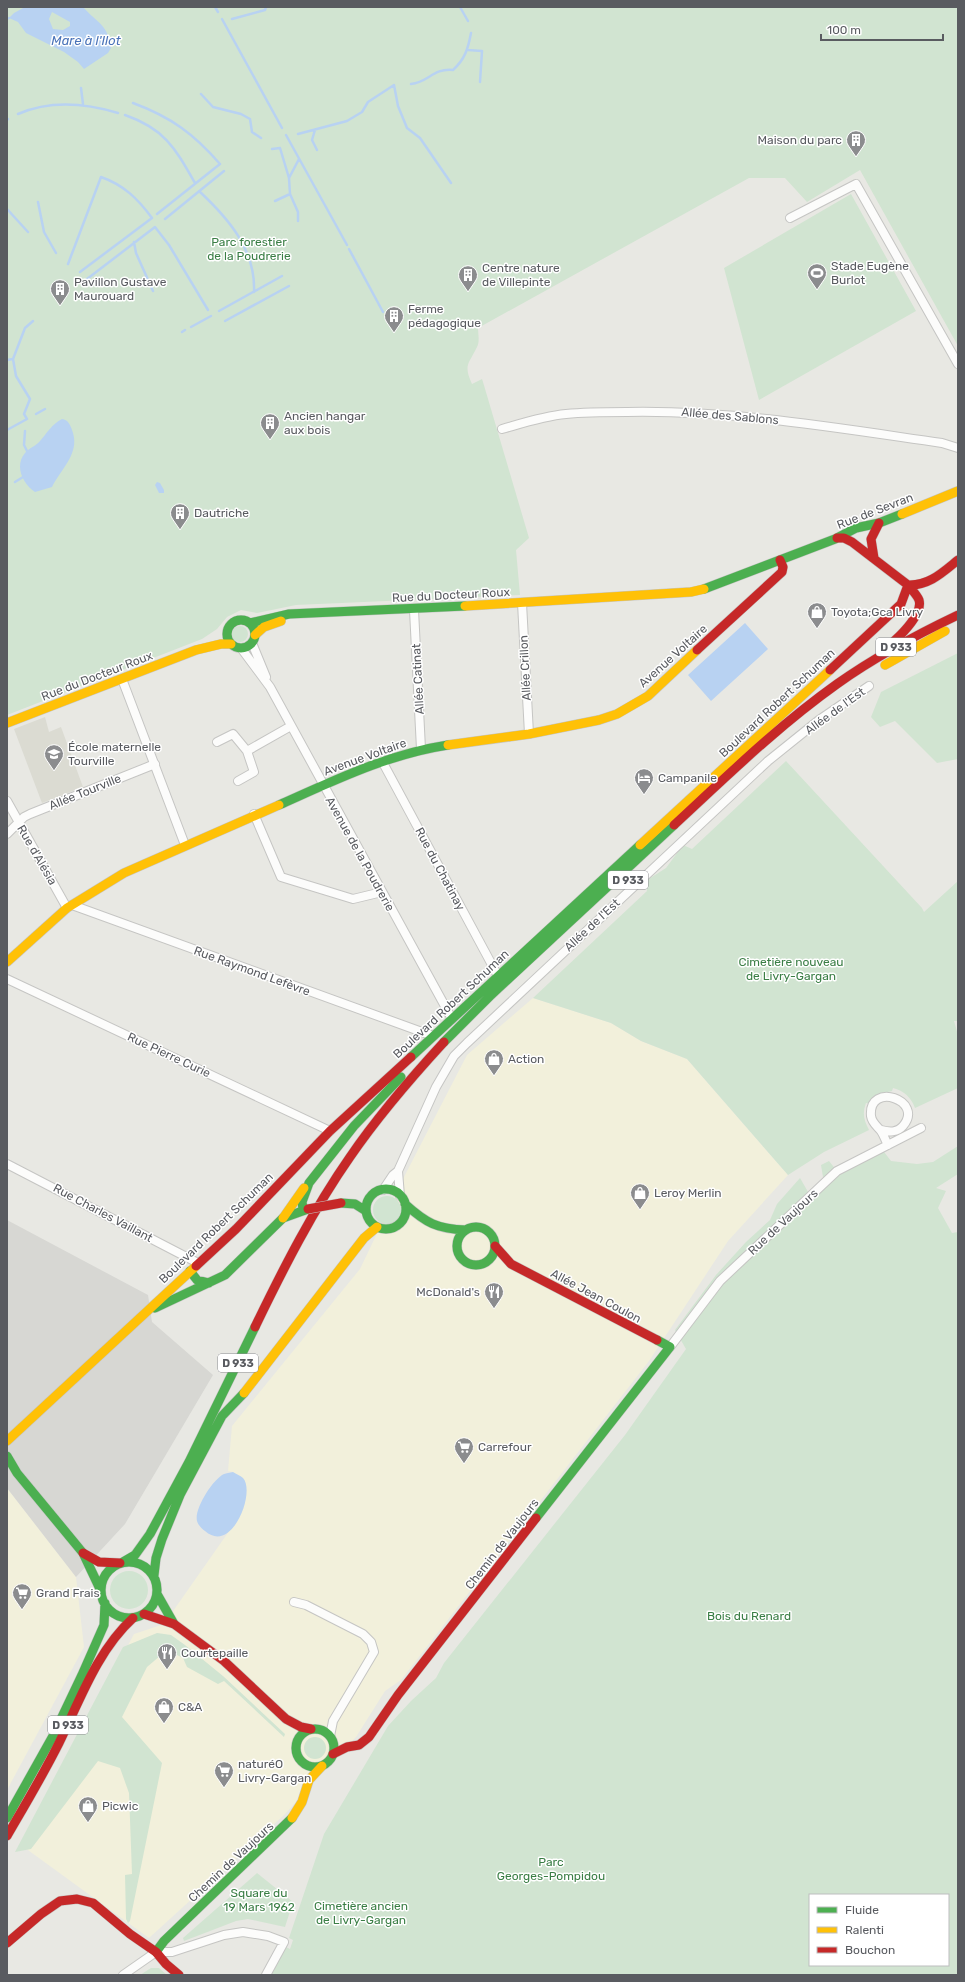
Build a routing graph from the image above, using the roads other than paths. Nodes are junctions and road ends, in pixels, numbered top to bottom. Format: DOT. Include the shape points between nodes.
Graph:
graph roads {
  1 [pos="790,218"];
  2 [pos="958,364"];
  3 [pos="502,429"];
  4 [pos="958,448"];
  5 [pos="958,491"];
  6 [pos="879,523"];
  7 [pos="837,538"];
  8 [pos="874,558"];
  9 [pos="780,560"];
  10 [pos="958,560"];
  11 [pos="908,585"];
  12 [pos="522,603"];
  13 [pos="414,610"];
  14 [pos="311,614"];
  15 [pos="958,615"];
  16 [pos="250,623"];
  17 [pos="958,624"];
  18 [pos="227,631"];
  19 [pos="254,639"];
  20 [pos="231,644"];
  21 [pos="241,648"];
  22 [pos="196,650"];
  23 [pos="865,666"];
  24 [pos="122,679"];
  25 [pos="869,686"];
  26 [pos="270,688"];
  27 [pos="7,723"];
  28 [pos="291,726"];
  29 [pos="529,734"];
  30 [pos="217,742"];
  31 [pos="421,749"];
  32 [pos="246,751"];
  33 [pos="382,761"];
  34 [pos="155,764"];
  35 [pos="238,781"];
  36 [pos="322,785"];
  37 [pos="7,801"];
  38 [pos="254,814"];
  39 [pos="18,823"];
  40 [pos="7,834"];
  41 [pos="185,845"];
  42 [pos="382,892"];
  43 [pos="69,906"];
  44 [pos="7,962"];
  45 [pos="498,976"];
  46 [pos="7,980"];
  47 [pos="452,1019"];
  48 [pos="433,1036"];
  49 [pos="434,1051"];
  50 [pos="907,1117"];
  51 [pos="881,1130"];
  52 [pos="330,1131"];
  53 [pos="888,1145"];
  54 [pos="7,1164"];
  55 [pos="398,1171"];
  56 [pos="309,1183"];
  57 [pos="383,1190"];
  58 [pos="373,1195"];
  59 [pos="400,1196"];
  60 [pos="345,1203"];
  61 [pos="405,1204"];
  62 [pos="305,1209"];
  63 [pos="366,1212"];
  64 [pos="283,1218"];
  65 [pos="422,1219"];
  66 [pos="402,1221"];
  67 [pos="377,1227"];
  68 [pos="446,1229"];
  69 [pos="466,1230"];
  70 [pos="458,1244"];
  71 [pos="495,1246"];
  72 [pos="488,1260"];
  73 [pos="198,1263"];
  74 [pos="297,1264"];
  75 [pos="512,1264"];
  76 [pos="190,1271"];
  77 [pos="209,1284"];
  78 [pos="146,1313"];
  79 [pos="670,1347"];
  80 [pos="236,1388"];
  81 [pos="222,1416"];
  82 [pos="7,1442"];
  83 [pos="7,1456"];
  84 [pos="7,1468"];
  85 [pos="17,1473"];
  86 [pos="83,1553"];
  87 [pos="121,1563"];
  88 [pos="154,1575"];
  89 [pos="101,1591"];
  90 [pos="157,1594"];
  91 [pos="294,1602"];
  92 [pos="105,1603"];
  93 [pos="144,1614"];
  94 [pos="133,1618"];
  95 [pos="174,1624"];
  96 [pos="286,1719"];
  97 [pos="311,1729"];
  98 [pos="331,1739"];
  99 [pos="297,1742"];
  100 [pos="347,1747"];
  101 [pos="333,1754"];
  102 [pos="302,1761"];
  103 [pos="322,1766"];
  104 [pos="309,1780"];
  105 [pos="7,1818"];
  106 [pos="7,1836"];
  107 [pos="7,1943"];
  108 [pos="156,1952"];
  109 [pos="123,1975"];
  110 [pos="179,1975"];
  111 [pos="266,1975"];
  1 -- 2 [label="street" via="856,184"];
  3 -- 4 [label="street, Allée des Sablons" via="540,418 567,414 659,411 763,417 942,443"];
  5 -- 6 [label="main road, Rue de Sevran"];
  6 -- 7 [label="main road, Rue de Sevran"];
  6 -- 8 [label="main road" via="871,535 870,545"];
  7 -- 8 [label="main road" via="852,542"];
  7 -- 9 [label="main road, Rue de Sevran"];
  8 -- 11 [label="main road"];
  9 -- 12 [label="main road, Rue du Docteur Roux" via="691,592"];
  9 -- 29 [label="main road, Avenue Voltaire" via="782,572 648,696 617,714 599,720"];
  10 -- 11 [label="main road" via="925,583"];
  11 -- 23 [label="main road" via="919,599 920,608 916,617 894,642 876,653"];
  11 -- 45 [label="main road, Boulevard Robert Schuman" via="902,604"];
  12 -- 13 [label="main road, Rue du Docteur Roux"];
  12 -- 29 [label="street, Allée Crillon"];
  13 -- 14 [label="main road, Rue du Docteur Roux"];
  13 -- 31 [label="street, Allée Catinat"];
  14 -- 16 [label="main road, Rue du Docteur Roux" via="279,615"];
  14 -- 19 [label="main road, Rue du Docteur Roux" via="270,624 259,630"];
  15 -- 23 [label="main road, D 933" via="911,638"];
  16 -- 18 [label="main road" via="238,620 231,623"];
  16 -- 19 [label="main road" via="254,627"];
  17 -- 74 [label="main road, D 933" via="876,670 821,705 755,762 496,1002 441,1057 392,1113 342,1184"];
  18 -- 20 [label="main road"];
  18 -- 22 [label="main road, Rue du Docteur Roux"];
  19 -- 21 [label="main road" via="247,647"];
  19 -- 26 [label="street, Avenue de la Poudrerie"];
  20 -- 21 [label="main road"];
  20 -- 22 [label="main road, Rue du Docteur Roux"];
  21 -- 26 [label="street, Avenue de la Poudrerie"];
  22 -- 24 [label="main road, Rue du Docteur Roux"];
  23 -- 49 [label="main road, D 933" via="801,712 751,755"];
  24 -- 27 [label="main road, Rue du Docteur Roux"];
  24 -- 34 [label="street"];
  25 -- 55 [label="street, Allée de l'Est" via="768,761 454,1056 436,1087"];
  26 -- 28 [label="street, Avenue de la Poudrerie"];
  28 -- 32 [label="street"];
  28 -- 36 [label="street, Avenue de la Poudrerie"];
  29 -- 31 [label="main road, Avenue Voltaire"];
  30 -- 32 [label="street" via="233,734"];
  31 -- 33 [label="main road, Avenue Voltaire"];
  32 -- 35 [label="street" via="254,772"];
  33 -- 36 [label="main road, Avenue Voltaire"];
  33 -- 45 [label="street, Rue du Chatinay"];
  34 -- 39 [label="street, Allée Tourville" via="30,814"];
  34 -- 41 [label="street"];
  36 -- 38 [label="main road, Avenue Voltaire"];
  36 -- 42 [label="street, Avenue de la Poudrerie"];
  37 -- 39 [label="street, Rue d'Alésia"];
  38 -- 41 [label="main road, Avenue Voltaire"];
  38 -- 42 [label="street" via="281,877 353,899"];
  39 -- 40 [label="street, Allée Tourville"];
  39 -- 43 [label="street, Rue d'Alésia"];
  41 -- 43 [label="main road, Avenue Voltaire" via="124,873"];
  42 -- 47 [label="street, Avenue de la Poudrerie"];
  43 -- 44 [label="main road, Avenue Voltaire"];
  43 -- 48 [label="street, Rue Raymond Lefèvre"];
  45 -- 47 [label="main road, Boulevard Robert Schuman"];
  46 -- 52 [label="street, Rue Pierre Curie"];
  47 -- 48 [label="main road, Boulevard Robert Schuman"];
  48 -- 52 [label="main road, Boulevard Robert Schuman"];
  49 -- 56 [label="main road" via="424,1055 354,1126"];
  49 -- 87 [label="main road, D 933" via="385,1109 332,1184 297,1246 146,1541 133,1556"];
  50 -- 51 [label="street" via="904,1125 898,1130"];
  50 -- 51 [label="street" via="904,1104 899,1098 881,1098 875,1103 871,1117 874,1125"];
  50 -- 53 [label="street, Rue de Vaujours" via="918,1130"];
  51 -- 53 [label="street"];
  52 -- 73 [label="main road, Boulevard Robert Schuman" via="236,1229"];
  53 -- 79 [label="street, Rue de Vaujours" via="837,1171 720,1281"];
  54 -- 73 [label="street, Rue Charles Vaillant"];
  55 -- 57 [label="street, Allée de l'Est"];
  55 -- 59 [label="street, Allée de l'Est"];
  56 -- 62 [label="main road" via="302,1202"];
  56 -- 64 [label="main road"];
  57 -- 58 [label="main road"];
  57 -- 59 [label="main road" via="391,1190"];
  58 -- 60 [label="main road"];
  58 -- 63 [label="main road" via="368,1201"];
  59 -- 61 [label="main road"];
  60 -- 62 [label="main road, bridge"];
  60 -- 63 [label="main road" via="359,1205"];
  61 -- 65 [label="main road"];
  61 -- 66 [label="main road"];
  62 -- 64 [label="main road"];
  63 -- 67 [label="main road" via="368,1219"];
  64 -- 77 [label="main road" via="225,1275"];
  65 -- 66 [label="main road"];
  65 -- 68 [label="main road"];
  66 -- 67 [label="main road" via="390,1229"];
  67 -- 81 [label="main road" via="364,1238 234,1405"];
  68 -- 69 [label="main road"];
  68 -- 70 [label="main road"];
  69 -- 70 [label="main road" via="459,1237"];
  69 -- 71 [label="main road" via="473,1227 484,1229 492,1236"];
  70 -- 72 [label="main road" via="460,1255 466,1262 475,1265"];
  71 -- 72 [label="main road" via="492,1257"];
  71 -- 75 [label="main road, Allée Jean Coulon"];
  72 -- 75 [label="main road, Allée Jean Coulon"];
  73 -- 76 [label="main road, Boulevard Robert Schuman"];
  75 -- 79 [label="main road, Allée Jean Coulon"];
  76 -- 77 [label="main road" via="197,1280"];
  76 -- 78 [label="main road, Boulevard Robert Schuman"];
  77 -- 78 [label="main road"];
  78 -- 82 [label="main road, Boulevard Robert Schuman"];
  79 -- 100 [label="main road, Chemin de Vaujours" via="398,1695 368,1738 359,1745"];
  80 -- 81 [label="main road, D 933"];
  81 -- 88 [label="main road, D 933" via="174,1509 157,1551"];
  83 -- 85 [label="main road"];
  84 -- 85 [label="main road"];
  85 -- 86 [label="main road"];
  86 -- 87 [label="main road" via="99,1562"];
  86 -- 89 [label="main road"];
  87 -- 88 [label="main road" via="141,1564"];
  87 -- 89 [label="main road" via="106,1574"];
  88 -- 90 [label="main road"];
  89 -- 92 [label="main road"];
  90 -- 93 [label="main road"];
  90 -- 95 [label="main road"];
  91 -- 98 [label="street" via="306,1605 363,1634 373,1647 374,1652 333,1721"];
  92 -- 94 [label="main road" via="116,1615"];
  92 -- 105 [label="main road, D 933" via="104,1625 82,1675 53,1736"];
  93 -- 94 [label="main road"];
  93 -- 95 [label="main road"];
  94 -- 106 [label="main road, D 933" via="124,1623 115,1635"];
  95 -- 96 [label="main road" via="224,1661"];
  96 -- 97 [label="main road"];
  96 -- 99 [label="main road"];
  97 -- 98 [label="main road" via="318,1729"];
  97 -- 99 [label="main road" via="300,1736"];
  98 -- 100 [label="main road"];
  98 -- 101 [label="main road"];
  99 -- 102 [label="main road" via="297,1752"];
  100 -- 101 [label="main road, Chemin de Vaujours"];
  101 -- 103 [label="main road"];
  102 -- 103 [label="main road" via="311,1767"];
  102 -- 104 [label="main road"];
  103 -- 104 [label="main road, Chemin de Vaujours"];
  104 -- 108 [label="main road, Chemin de Vaujours" via="302,1802 291,1821"];
  107 -- 108 [label="main road" via="60,1901 77,1899 93,1903"];
  108 -- 109 [label="street"];
  108 -- 110 [label="main road"];
  108 -- 111 [label="street" via="172,1952 224,1935 243,1932 268,1936 284,1942"];
}
